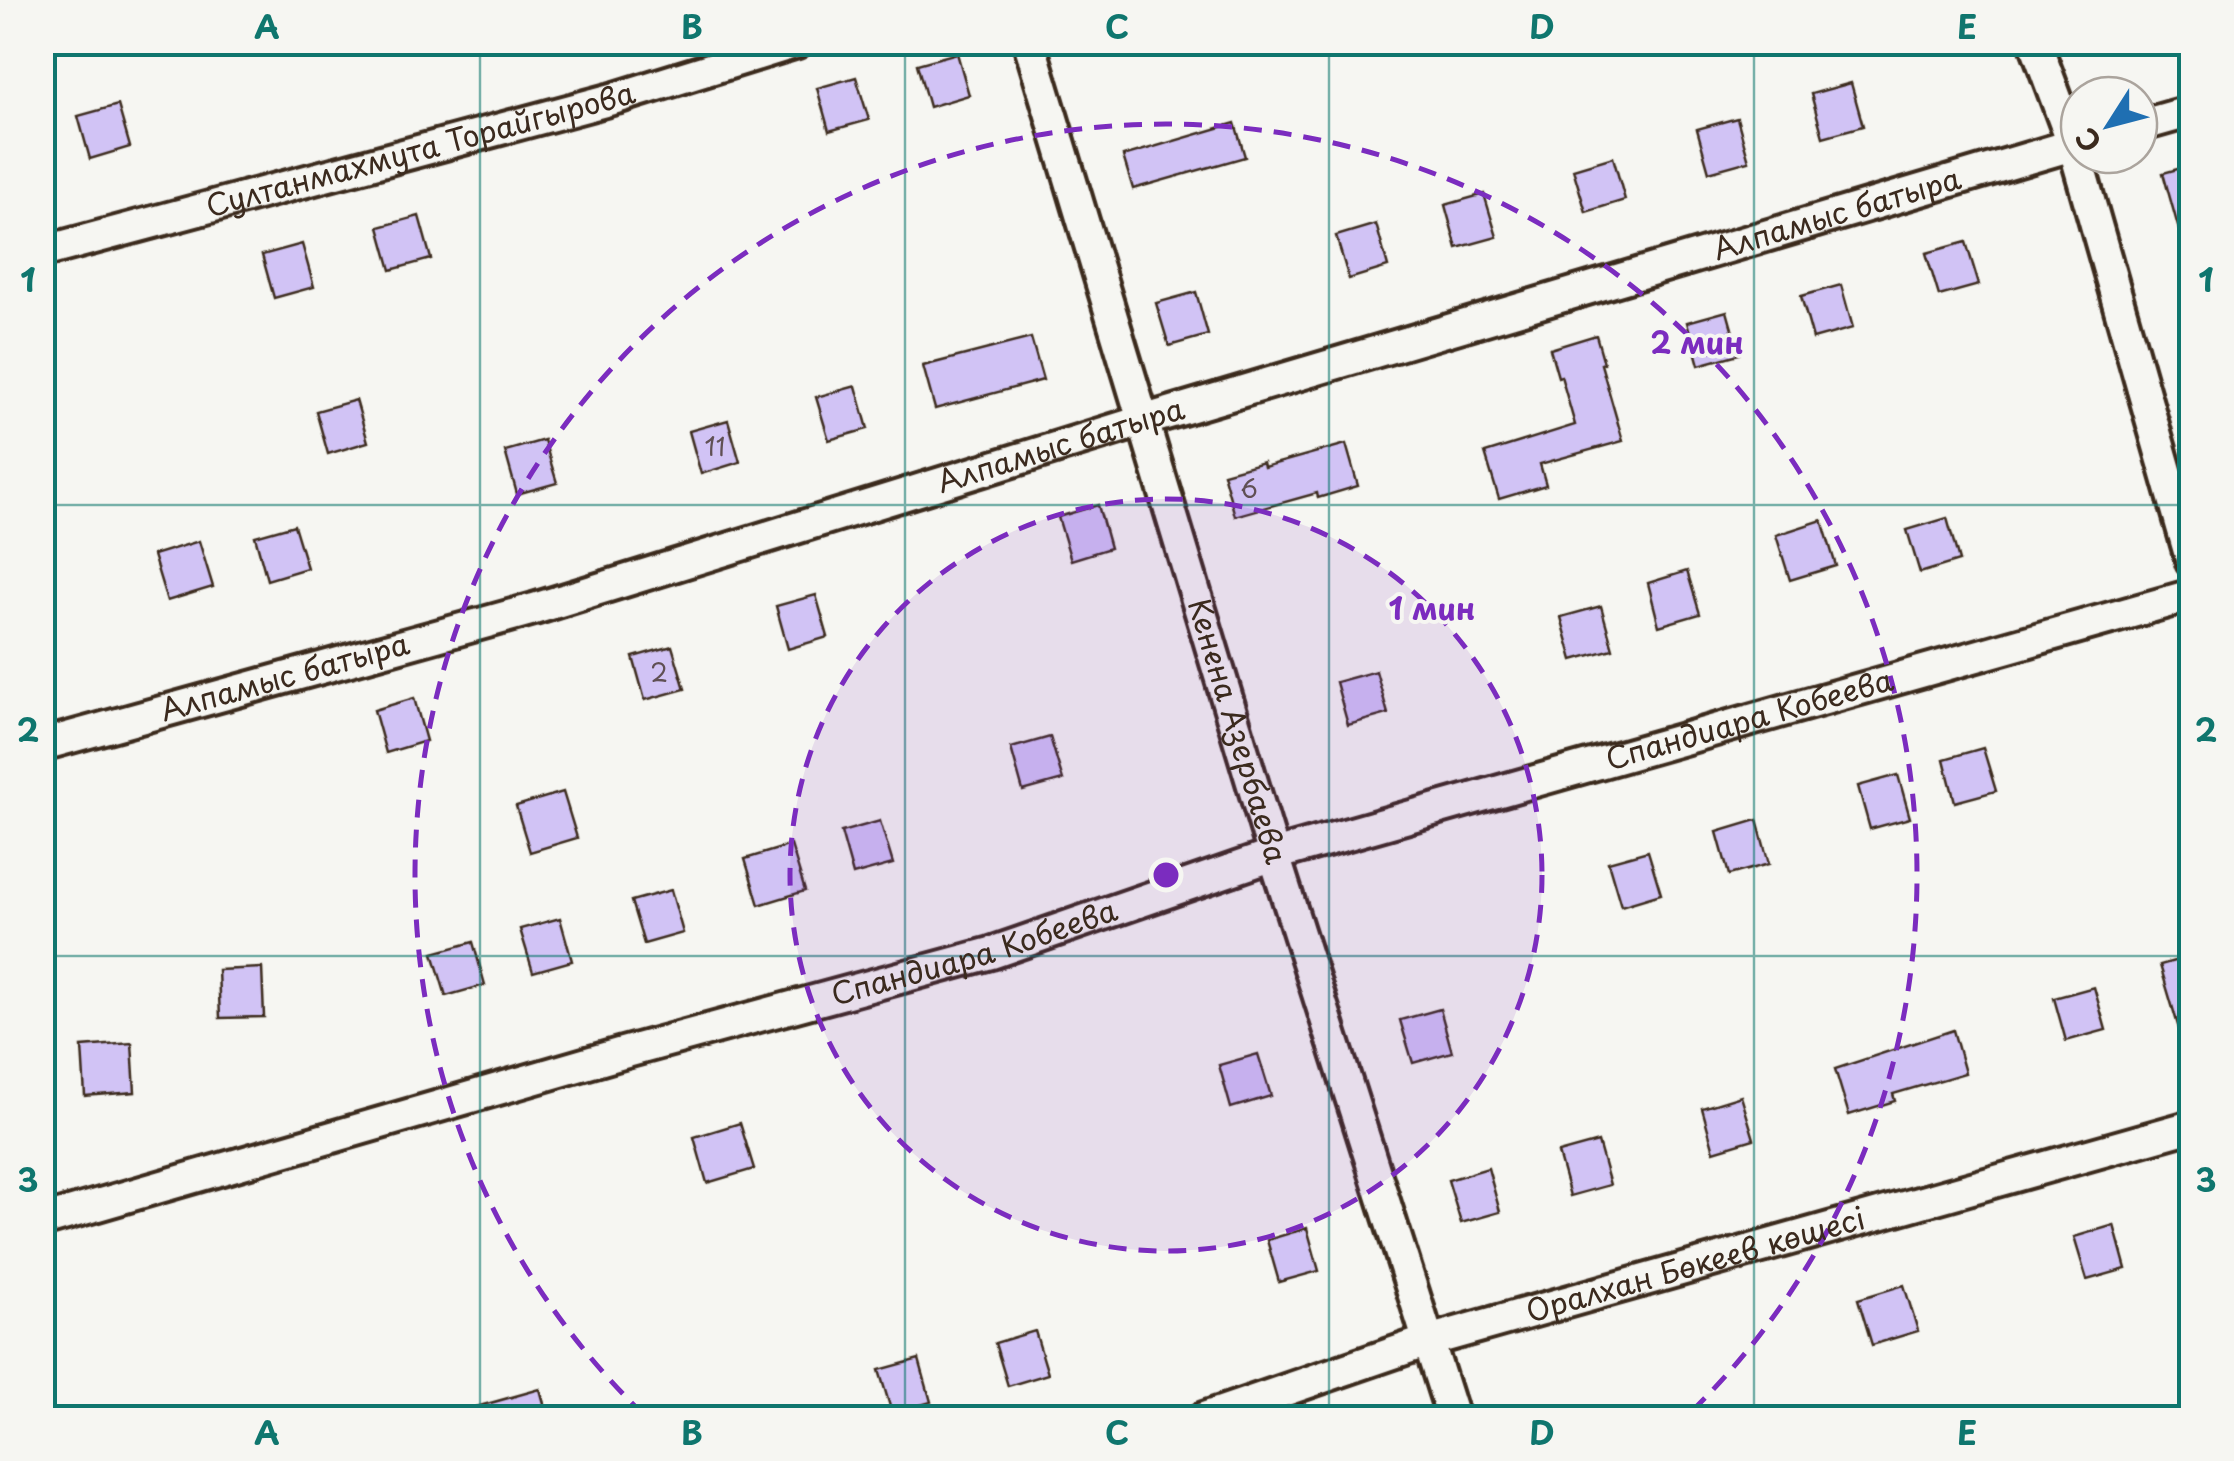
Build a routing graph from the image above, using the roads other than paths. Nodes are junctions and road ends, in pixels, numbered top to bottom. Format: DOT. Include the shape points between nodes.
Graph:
graph roads {
  1 [pos="798,42"];
  2 [pos="1029,42"];
  3 [pos="2035,42"];
  4 [pos="2059,101"];
  5 [pos="2192,112"];
  6 [pos="2159,121"];
  7 [pos="2059,148"];
  8 [pos="2085,175"];
  9 [pos="42,252"];
  10 [pos="1142,421"];
  11 [pos="2192,562"];
  12 [pos="2192,595"];
  13 [pos="42,745"];
  14 [pos="1274,855"];
  15 [pos="2192,1126"];
  16 [pos="42,1221"];
  17 [pos="1428,1341"];
  18 [pos="1204,1418"];
  19 [pos="1453,1418"];
  1 -- 9 [label="street, Султанмахмута Торайгырова" via="616,98"];
  2 -- 10 [label="street, Кенена Азербаева"];
  3 -- 4 [label="street"];
  5 -- 6 [label="street"];
  7 -- 10 [label="street, Алпамыс батыра"];
  8 -- 11 [label="street"];
  10 -- 13 [label="street, Алпамыс батыра" via="534,609"];
  10 -- 14 [label="street, Кенена Азербаева"];
  12 -- 14 [label="street, Спандиара Кобеева"];
  14 -- 16 [label="street, Спандиара Кобеева" via="991,952"];
  14 -- 17 [label="street, Кенена Азербаева"];
  15 -- 17 [label="street, Оралхан Бөкеев көшесі"];
  17 -- 18 [label="street, Оралхан Бөкеев көшесі"];
  17 -- 19 [label="street, Кенена Азербаева"];
}
